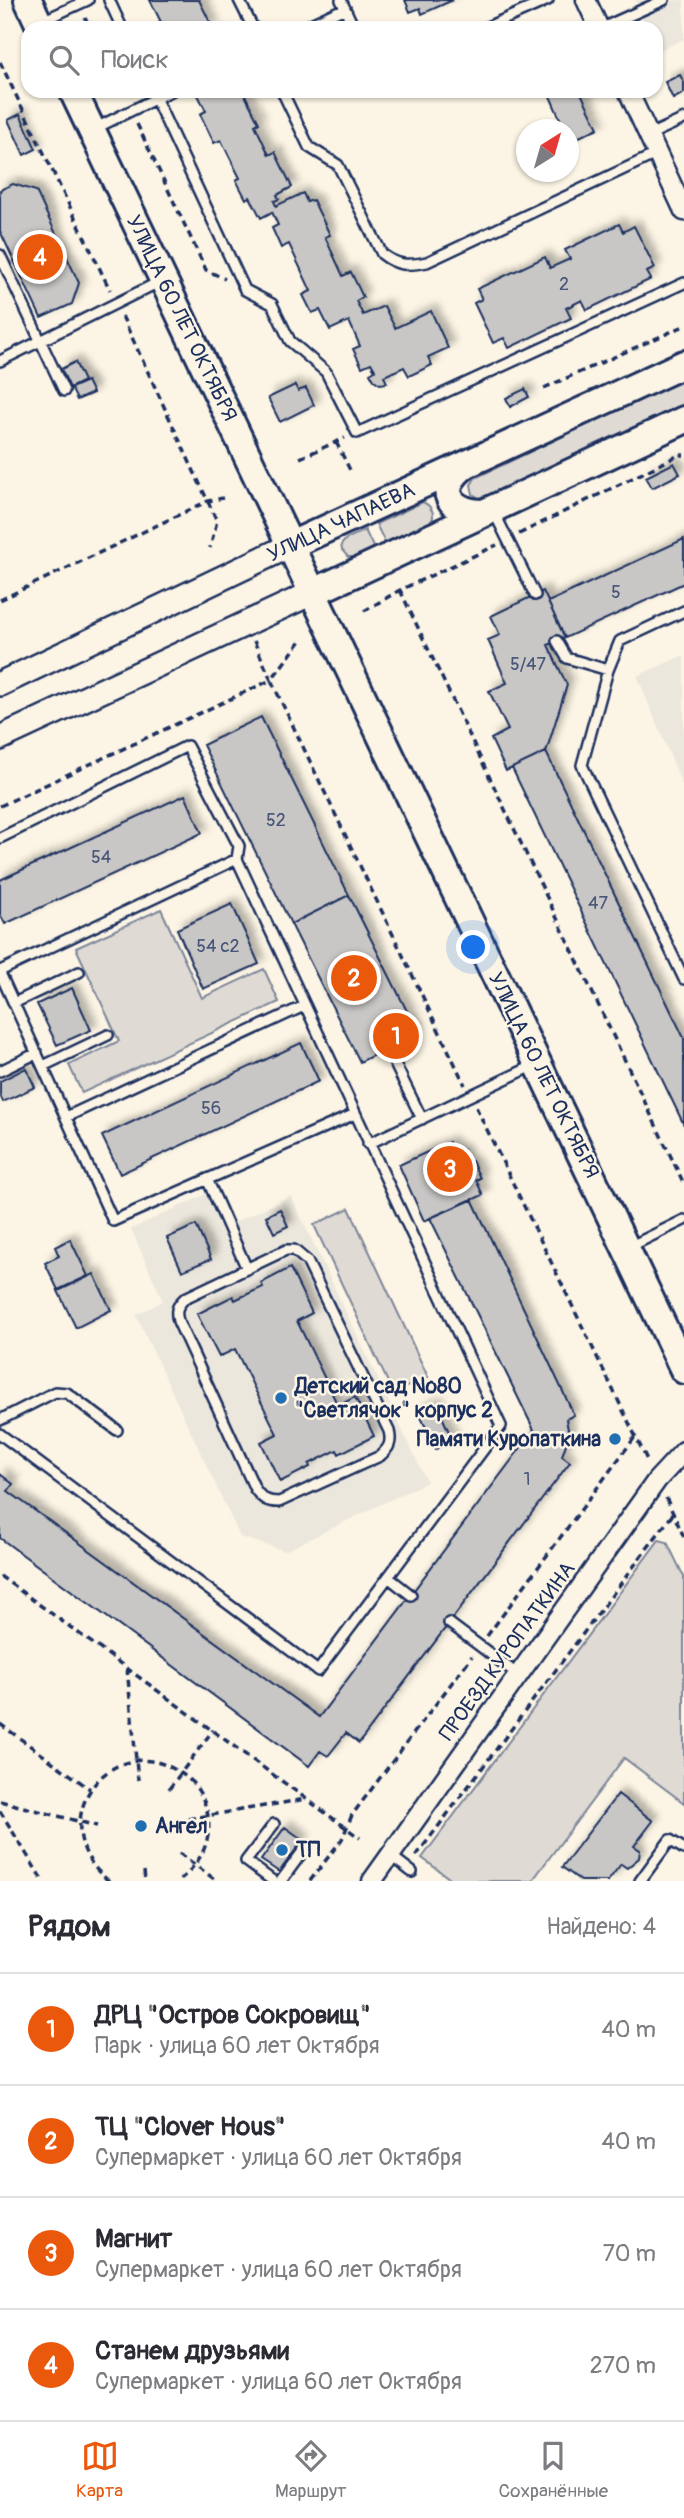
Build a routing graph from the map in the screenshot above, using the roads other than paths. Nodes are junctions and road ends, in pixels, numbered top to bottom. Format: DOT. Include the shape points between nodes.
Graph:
graph roads {
  1 [pos="88,0"];
  2 [pos="109,0"];
  3 [pos="239,0"];
  4 [pos="548,0"];
  5 [pos="586,0"];
  6 [pos="664,0"];
  7 [pos="343,4"];
  8 [pos="36,17"];
  9 [pos="119,21"];
  10 [pos="250,21"];
  11 [pos="314,21"];
  12 [pos="351,21"];
  13 [pos="501,21"];
  14 [pos="597,21"];
  15 [pos="617,21"];
  16 [pos="76,98"];
  17 [pos="150,98"];
  18 [pos="155,98"];
  19 [pos="285,98"];
  20 [pos="631,98"];
  21 [pos="684,119"];
  22 [pos="92,130"];
  23 [pos="649,135"];
  24 [pos="658,153"];
  25 [pos="684,211"];
  26 [pos="0,255"];
  27 [pos="164,279"];
  28 [pos="684,283"];
  29 [pos="41,341"];
  30 [pos="0,361"];
  31 [pos="684,364"];
  32 [pos="64,391"];
  33 [pos="684,420"];
  34 [pos="464,466"];
  35 [pos="489,511"];
  36 [pos="291,545"];
  37 [pos="314,592"];
  38 [pos="535,595"];
  39 [pos="684,611"];
  40 [pos="557,641"];
  41 [pos="608,670"];
  42 [pos="0,684"];
  43 [pos="0,738"];
  44 [pos="0,838"];
  45 [pos="237,859"];
  46 [pos="680,959"];
  47 [pos="0,972"];
  48 [pos="79,972"];
  49 [pos="684,979"];
  50 [pos="14,1003"];
  51 [pos="304,1006"];
  52 [pos="108,1035"];
  53 [pos="37,1053"];
  54 [pos="394,1062"];
  55 [pos="538,1064"];
  56 [pos="43,1066"];
  57 [pos="0,1071"];
  58 [pos="355,1114"];
  59 [pos="66,1117"];
  60 [pos="422,1119"];
  61 [pos="368,1144"];
  62 [pos="207,1179"];
  63 [pos="684,1220"];
  64 [pos="627,1247"];
  65 [pos="247,1269"];
  66 [pos="684,1370"];
  67 [pos="0,1420"];
  68 [pos="117,1430"];
  69 [pos="0,1434"];
  70 [pos="684,1451"];
  71 [pos="387,1577"];
  72 [pos="411,1595"];
  73 [pos="449,1623"];
  74 [pos="517,1674"];
  75 [pos="274,1824"];
  76 [pos="306,1847"];
  77 [pos="684,1849"];
  78 [pos="390,1855"];
  79 [pos="409,1870"];
  80 [pos="273,1881"];
  81 [pos="281,1881"];
  82 [pos="372,1881"];
  83 [pos="640,1881"];
  1 -- 8 [label="lane"];
  2 -- 9 [label="lane"];
  3 -- 10 [label="lane"];
  4 -- 13 [label="lane"];
  5 -- 14 [label="street"];
  6 -- 15 [label="lane"];
  7 -- 11 [label="lane"];
  7 -- 12 [label="lane"];
  16 -- 22 [label="main road, УЛИЦА 60 ЛЕТ ОКТЯБРЯ"];
  17 -- 22 [label="lane"];
  18 -- 28 [label="lane" via="245,290 272,304 290,341 326,372 357,433"];
  19 -- 24 [label="lane" via="309,147 338,164 382,254 401,265 427,262"];
  20 -- 23 [label="street"];
  21 -- 23 [label="lane"];
  22 -- 27 [label="main road, УЛИЦА 60 ЛЕТ ОКТЯБРЯ"];
  23 -- 24 [label="street"];
  24 -- 25 [label="street"];
  26 -- 29 [label="lane"];
  27 -- 29 [label="lane"];
  27 -- 36 [label="main road, УЛИЦА 60 ЛЕТ ОКТЯБРЯ"];
  29 -- 30 [label="lane"];
  29 -- 32 [label="lane"];
  31 -- 34 [label="main road, УЛИЦА ЧАПАЕВА"];
  33 -- 35 [label="main road"];
  34 -- 35 [label="main road" via="450,480 452,500 463,511"];
  34 -- 36 [label="main road, УЛИЦА ЧАПАЕВА"];
  35 -- 37 [label="main road"];
  35 -- 38 [label="lane"];
  36 -- 37 [label="main road, УЛИЦА 60 ЛЕТ ОКТЯБРЯ"];
  36 -- 42 [label="street, УЛИЦА ЧАПАЕВА"];
  37 -- 43 [label="street"];
  37 -- 55 [label="main road, УЛИЦА 60 ЛЕТ ОКТЯБРЯ"];
  39 -- 41 [label="lane" via="620,641"];
  40 -- 41 [label="lane" via="567,658"];
  41 -- 46 [label="lane" via="582,765"];
  44 -- 45 [label="lane" via="187,746 239,846"];
  45 -- 47 [label="lane"];
  45 -- 51 [label="lane"];
  46 -- 49 [label="lane"];
  47 -- 50 [label="lane"];
  48 -- 50 [label="lane"];
  50 -- 53 [label="lane"];
  51 -- 58 [label="lane"];
  51 -- 59 [label="lane"];
  52 -- 56 [label="lane"];
  53 -- 56 [label="lane"];
  53 -- 57 [label="lane"];
  54 -- 60 [label="lane"];
  55 -- 60 [label="lane"];
  55 -- 64 [label="main road, УЛИЦА 60 ЛЕТ ОКТЯБРЯ"];
  56 -- 59 [label="lane"];
  58 -- 61 [label="lane"];
  58 -- 62 [label="lane"];
  59 -- 62 [label="lane" via="113,1221"];
  60 -- 61 [label="lane"];
  61 -- 71 [label="lane" via="501,1426"];
  62 -- 65 [label="lane"];
  63 -- 64 [label="lane"];
  64 -- 66 [label="main road, УЛИЦА 60 ЛЕТ ОКТЯБРЯ"];
  65 -- 65 [label="lane" via="286,1250 307,1261 391,1441 380,1456 279,1502 261,1498 255,1489 177,1321 178,1305 185,1298"];
  67 -- 68 [label="lane" via="61,1391"];
  69 -- 71 [label="lane" via="317,1671"];
  70 -- 74 [label="street, ПРОЕЗД КУРОПАТКИНА" via="657,1480"];
  71 -- 72 [label="lane"];
  73 -- 74 [label="lane"];
  74 -- 78 [label="street, ПРОЕЗД КУРОПАТКИНА"];
  75 -- 80 [label="lane" via="246,1861"];
  76 -- 81 [label="lane"];
  77 -- 83 [label="lane" via="670,1839"];
  78 -- 79 [label="lane"];
  78 -- 82 [label="street, ПРОЕЗД КУРОПАТКИНА"];
}
